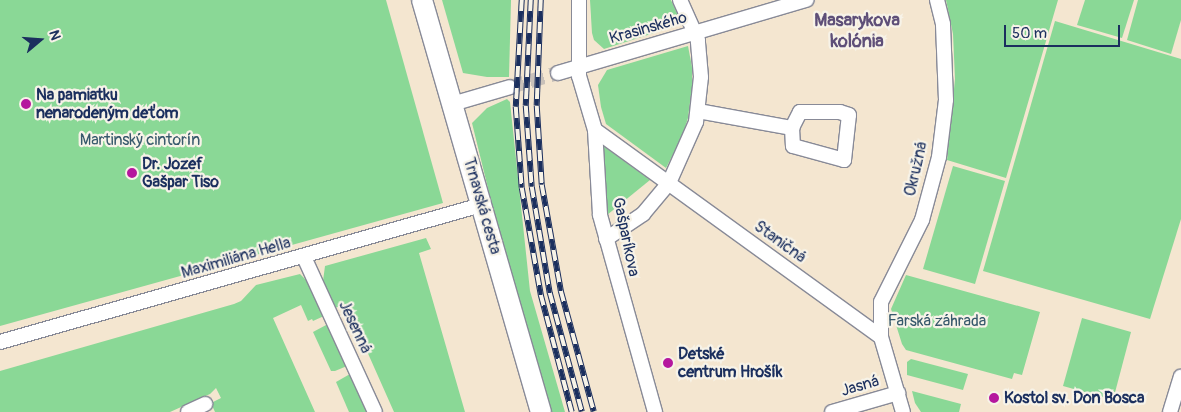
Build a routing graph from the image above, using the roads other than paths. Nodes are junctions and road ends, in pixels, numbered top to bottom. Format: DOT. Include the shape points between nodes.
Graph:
graph roads {
  1 [pos="422,0"];
  2 [pos="579,0"];
  3 [pos="680,0"];
  4 [pos="806,0"];
  5 [pos="937,0"];
  6 [pos="696,33"];
  7 [pos="579,67"];
  8 [pos="558,73"];
  9 [pos="510,87"];
  10 [pos="452,104"];
  11 [pos="698,111"];
  12 [pos="792,128"];
  13 [pos="595,130"];
  14 [pos="669,183"];
  15 [pos="482,205"];
  16 [pos="606,239"];
  17 [pos="304,257"];
  18 [pos="881,337"];
  19 [pos="0,342"];
  20 [pos="1181,377"];
  21 [pos="898,393"];
  22 [pos="205,404"];
  23 [pos="188,412"];
  24 [pos="375,412"];
  25 [pos="541,412"];
  26 [pos="655,412"];
  27 [pos="832,412"];
  28 [pos="903,412"];
  29 [pos="1170,412"];
  1 -- 10 [label="main road, Trnavská cesta"];
  2 -- 7 [label="street, Gašparíkova"];
  3 -- 6 [label="street"];
  4 -- 6 [label="street, Krasinského"];
  5 -- 18 [label="street, Okružná" via="943,24 946,100 939,157 922,220 881,302"];
  6 -- 7 [label="street, Krasinského"];
  6 -- 11 [label="street" via="701,77"];
  7 -- 8 [label="street, Krasinského"];
  7 -- 13 [label="street, Gašparíkova"];
  9 -- 10 [label="street"];
  10 -- 15 [label="main road, Trnavská cesta"];
  11 -- 12 [label="street"];
  11 -- 14 [label="street"];
  12 -- 12 [label="street" via="793,146 844,160 849,115 800,112"];
  13 -- 14 [label="street, Staničná"];
  13 -- 16 [label="street, Gašparíkova" via="600,215"];
  14 -- 16 [label="street" via="643,214"];
  14 -- 18 [label="street, Staničná"];
  15 -- 17 [label="street, Maximiliána Hella"];
  15 -- 25 [label="main road, Trnavská cesta"];
  16 -- 26 [label="street, Gašparíkova"];
  17 -- 19 [label="street, Maximiliána Hella"];
  17 -- 24 [label="street, Jesenná"];
  18 -- 21 [label="street"];
  20 -- 29 [label="street"];
  21 -- 27 [label="street, Jasná"];
  21 -- 28 [label="street"];
  22 -- 23 [label="street"];
}
